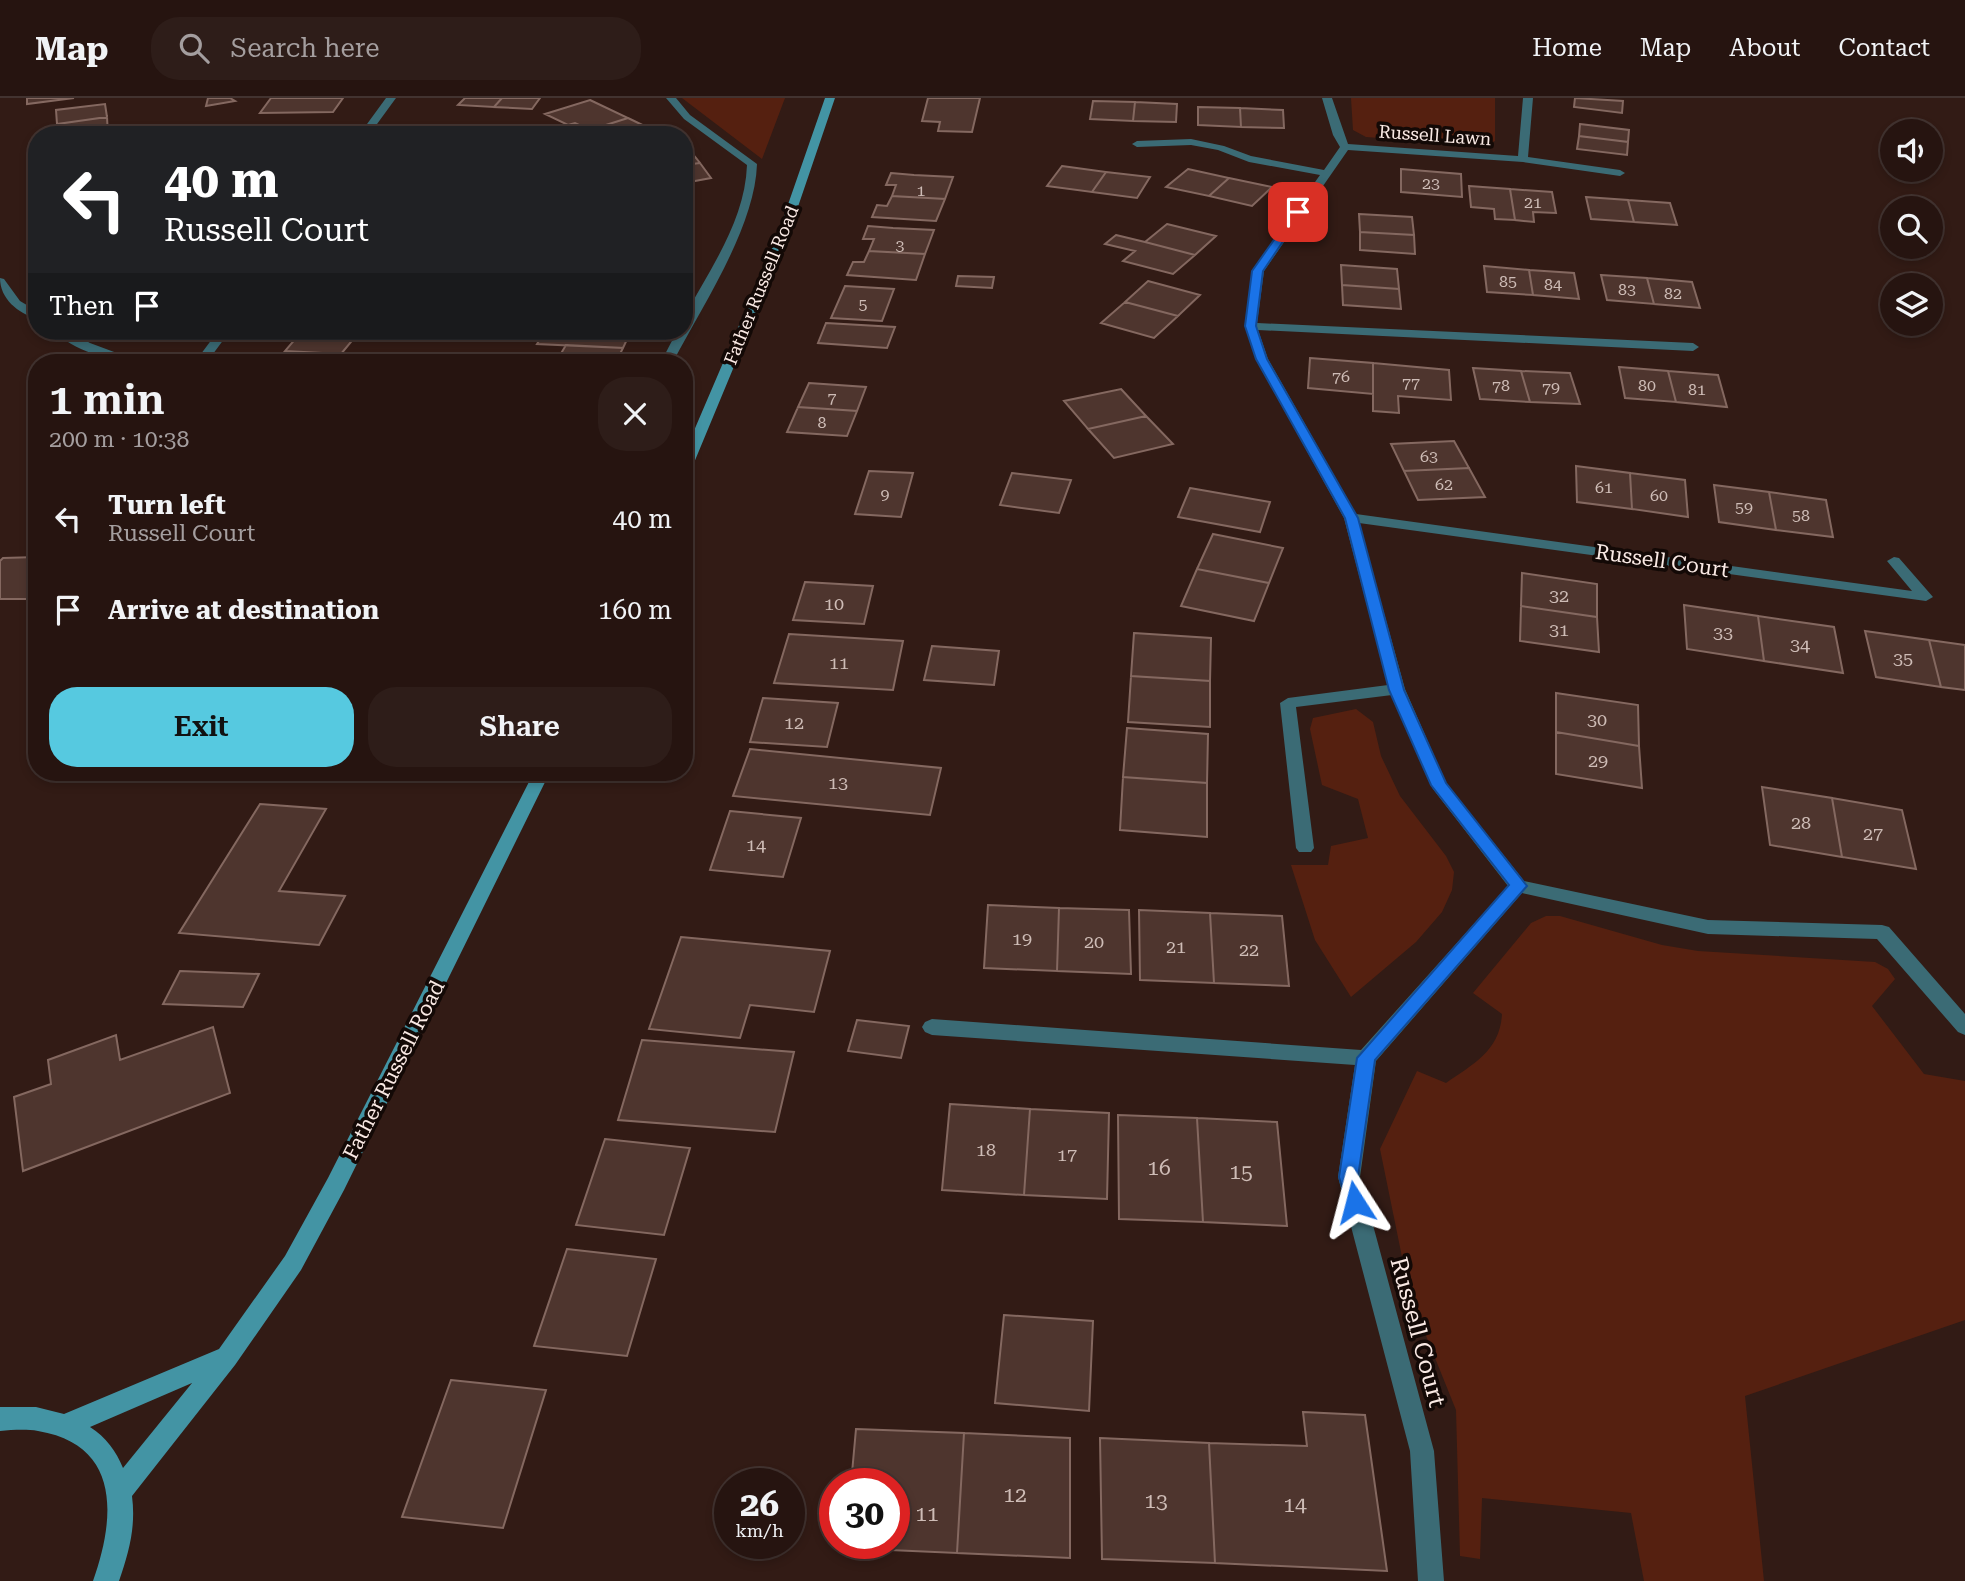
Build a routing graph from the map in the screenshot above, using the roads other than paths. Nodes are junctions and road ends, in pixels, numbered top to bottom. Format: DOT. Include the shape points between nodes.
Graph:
graph roads {
  1 [pos="391,98"];
  2 [pos="671,98"];
  3 [pos="830,98"];
  4 [pos="1327,98"];
  5 [pos="1528,98"];
  6 [pos="371,126"];
  7 [pos="1137,144"];
  8 [pos="1345,147"];
  9 [pos="1522,159"];
  10 [pos="1326,173"];
  11 [pos="1620,173"];
  12 [pos="0,281"];
  13 [pos="28,310"];
  14 [pos="693,312"];
  15 [pos="1251,326"];
  16 [pos="76,340"];
  17 [pos="1693,347"];
  18 [pos="110,354"];
  19 [pos="693,449"];
  20 [pos="1351,518"];
  21 [pos="1894,561"];
  22 [pos="1397,690"];
  23 [pos="538,781"];
  24 [pos="1305,848"];
  25 [pos="1518,886"];
  26 [pos="932,1027"];
  27 [pos="1965,1027"];
  28 [pos="1366,1058"];
  29 [pos="227,1357"];
  30 [pos="0,1419"];
  31 [pos="66,1425"];
  32 [pos="120,1492"];
  33 [pos="106,1581"];
  34 [pos="1431,1581"];
  1 -- 6 [label="street"];
  2 -- 14 [label="street" via="687,117 751,164 753,179 743,214"];
  3 -- 19 [label="street, Father Russell Road" via="766,275"];
  4 -- 8 [label="street"];
  5 -- 9 [label="street"];
  7 -- 10 [label="street" via="1191,142 1248,159"];
  8 -- 9 [label="street, Russell Lawn"];
  8 -- 10 [label="street"];
  9 -- 11 [label="street, Russell Lawn"];
  10 -- 15 [label="street" via="1258,271"];
  12 -- 13 [label="street" via="16,303"];
  15 -- 17 [label="street"];
  15 -- 20 [label="street" via="1262,359"];
  16 -- 18 [label="street"];
  20 -- 21 [label="street, Russell Court" via="1926,597"];
  20 -- 22 [label="street"];
  22 -- 24 [label="street" via="1287,703"];
  22 -- 25 [label="street" via="1439,785"];
  23 -- 29 [label="street, Father Russell Road" via="330,1196 293,1263"];
  25 -- 27 [label="street" via="1708,927 1882,932"];
  25 -- 28 [label="street"];
  26 -- 28 [label="street"];
  28 -- 34 [label="street, Russell Court" via="1349,1177 1422,1451"];
  29 -- 31 [label="street"];
  29 -- 32 [label="street, Father Russell Road"];
  30 -- 31 [label="street" via="42,1419"];
  31 -- 32 [label="street" via="92,1441 111,1463"];
  32 -- 33 [label="street" via="122,1525"];
}
